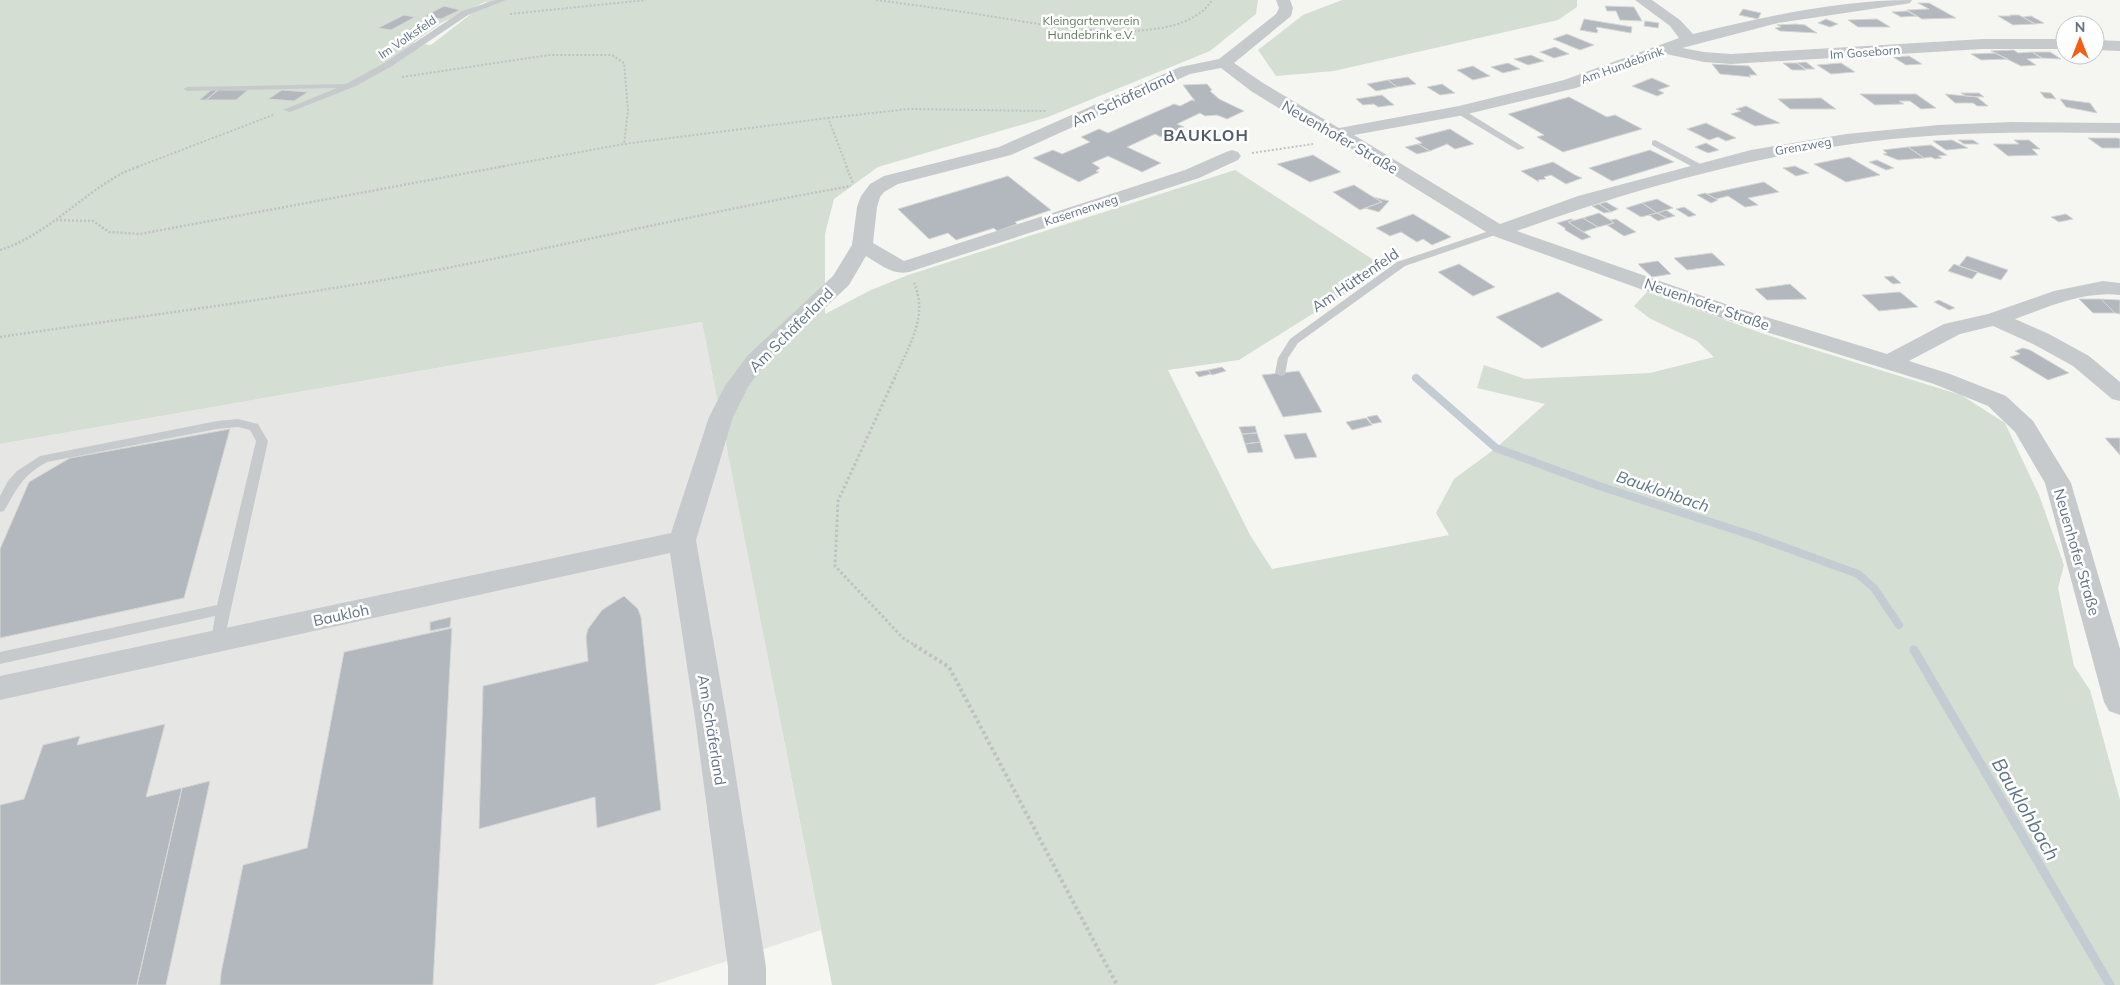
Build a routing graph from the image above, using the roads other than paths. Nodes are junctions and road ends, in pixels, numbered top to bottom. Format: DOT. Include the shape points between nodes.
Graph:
graph roads {
  1 [pos="503,0"];
  2 [pos="1283,0"];
  3 [pos="1642,0"];
  4 [pos="1905,0"];
  5 [pos="1689,40"];
  6 [pos="2055,44"];
  7 [pos="2105,45"];
  8 [pos="2120,46"];
  9 [pos="1665,49"];
  10 [pos="1224,63"];
  11 [pos="353,84"];
  12 [pos="187,90"];
  13 [pos="288,110"];
  14 [pos="1458,111"];
  15 [pos="2120,128"];
  16 [pos="1338,133"];
  17 [pos="1655,143"];
  18 [pos="1521,148"];
  19 [pos="1232,156"];
  20 [pos="1703,169"];
  21 [pos="1498,231"];
  22 [pos="862,245"];
  23 [pos="2120,289"];
  24 [pos="1995,319"];
  25 [pos="1888,363"];
  26 [pos="1281,373"];
  27 [pos="2120,394"];
  28 [pos="0,508"];
  29 [pos="682,540"];
  30 [pos="224,609"];
  31 [pos="218,641"];
  32 [pos="0,658"];
  33 [pos="0,688"];
  34 [pos="2120,702"];
  35 [pos="747,985"];
  1 -- 11 [label="lane, Im Volksfeld" via="465,13"];
  2 -- 10 [label="street" via="1286,8 1283,16"];
  3 -- 5 [label="street" via="1675,23"];
  4 -- 5 [label="street, Am Hundebrink" via="1778,18"];
  5 -- 9 [label="street, Am Hundebrink"];
  6 -- 9 [label="street, Im Goseborn" via="1983,44 1731,59"];
  7 -- 8 [label="street"];
  9 -- 14 [label="street, Am Hundebrink" via="1570,84"];
  10 -- 16 [label="street, Neuenhofer Straße" via="1307,118"];
  10 -- 22 [label="street, Am Schäferland" via="1186,70 1005,151 891,180 871,196"];
  11 -- 12 [label="lane, Im Volksfeld"];
  11 -- 13 [label="lane, Im Volksfeld"];
  14 -- 16 [label="street, Am Hundebrink"];
  14 -- 18 [label="lane"];
  15 -- 20 [label="street, Grenzweg" via="2012,126 1846,138 1757,154"];
  16 -- 21 [label="street, Neuenhofer Straße"];
  17 -- 20 [label="lane"];
  19 -- 22 [label="street, Kasernenweg" via="1192,174 902,268"];
  20 -- 21 [label="street, Grenzweg" via="1585,200"];
  21 -- 25 [label="street, Neuenhofer Straße" via="1726,312"];
  21 -- 26 [label="lane, Am Hüttenfeld" via="1401,264 1294,341 1283,358"];
  22 -- 29 [label="street, Am Schäferland" via="841,280 756,360 737,386 721,417"];
  23 -- 24 [label="street" via="2103,287 2062,296"];
  24 -- 25 [label="street" via="1952,329"];
  24 -- 27 [label="street" via="2081,361"];
  25 -- 34 [label="street, Neuenhofer Straße" via="1996,401 2024,428 2058,483"];
  28 -- 30 [label="lane" via="11,485 23,471 44,459 217,425 238,423 254,428 262,441"];
  29 -- 31 [label="street, Baukloh" via="593,562"];
  29 -- 35 [label="street, Am Schäferland" via="715,746"];
  30 -- 31 [label="lane"];
  30 -- 32 [label="lane"];
  31 -- 33 [label="street, Baukloh"];
}
